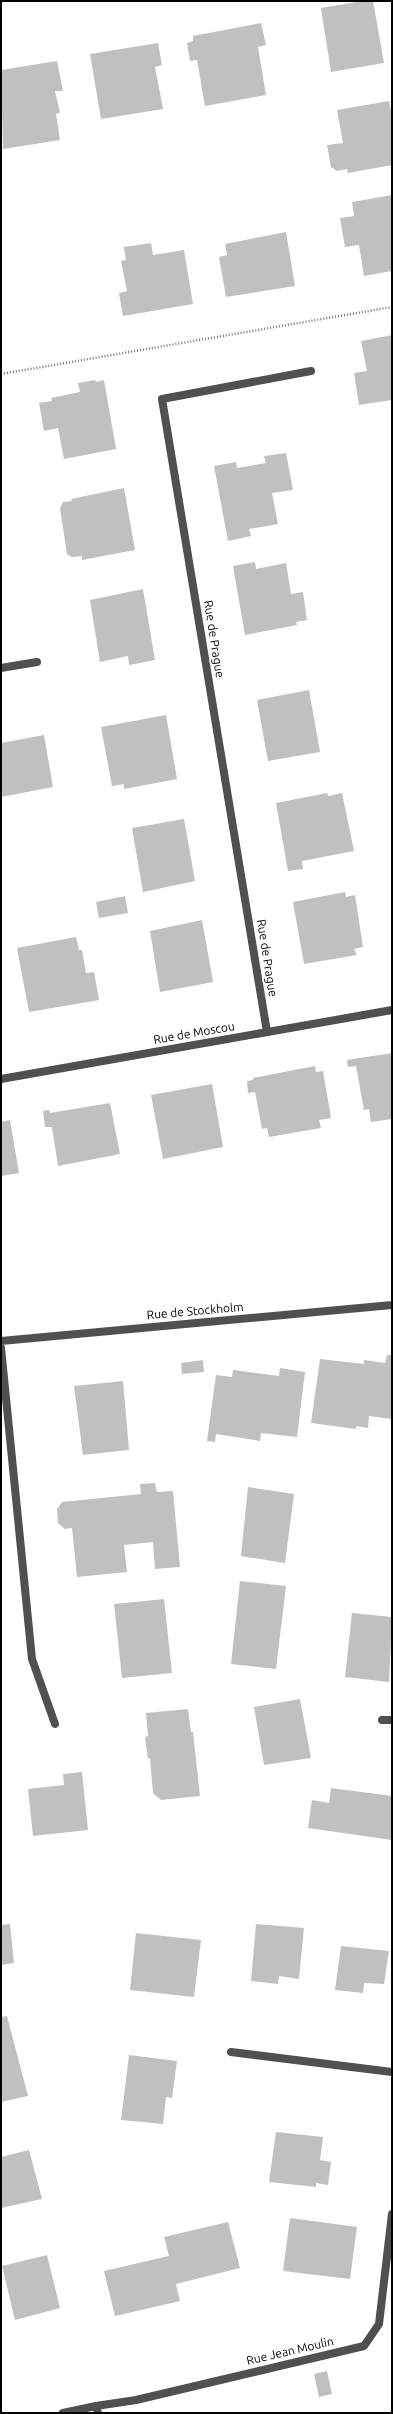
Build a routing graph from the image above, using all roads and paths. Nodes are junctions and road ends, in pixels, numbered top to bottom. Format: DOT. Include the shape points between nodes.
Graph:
graph roads {
  1 [pos="392,307"];
  2 [pos="312,371"];
  3 [pos="1,374"];
  4 [pos="37,662"];
  5 [pos="1,668"];
  6 [pos="392,1010"];
  7 [pos="267,1032"];
  8 [pos="1,1079"];
  9 [pos="392,1305"];
  10 [pos="1,1341"];
  11 [pos="1,1348"];
  12 [pos="382,1720"];
  13 [pos="392,1720"];
  14 [pos="55,1724"];
  15 [pos="230,2052"];
  16 [pos="392,2072"];
  17 [pos="392,2214"];
  18 [pos="97,2409"];
  19 [pos="63,2413"];
  1 -- 3 [label="path"];
  2 -- 7 [label="street, Rue de Prague" via="162,399"];
  4 -- 5 [label="street"];
  6 -- 7 [label="street, Rue de Moscou"];
  7 -- 8 [label="street, Rue de Moscou"];
  9 -- 10 [label="street, Rue de Stockholm"];
  11 -- 14 [label="street" via="32,1659"];
  12 -- 13 [label="street"];
  15 -- 16 [label="street"];
  17 -- 18 [label="street, Rue Jean Moulin" via="379,2324 364,2346"];
  18 -- 19 [label="street, Rue Jean Moulin"];
}
